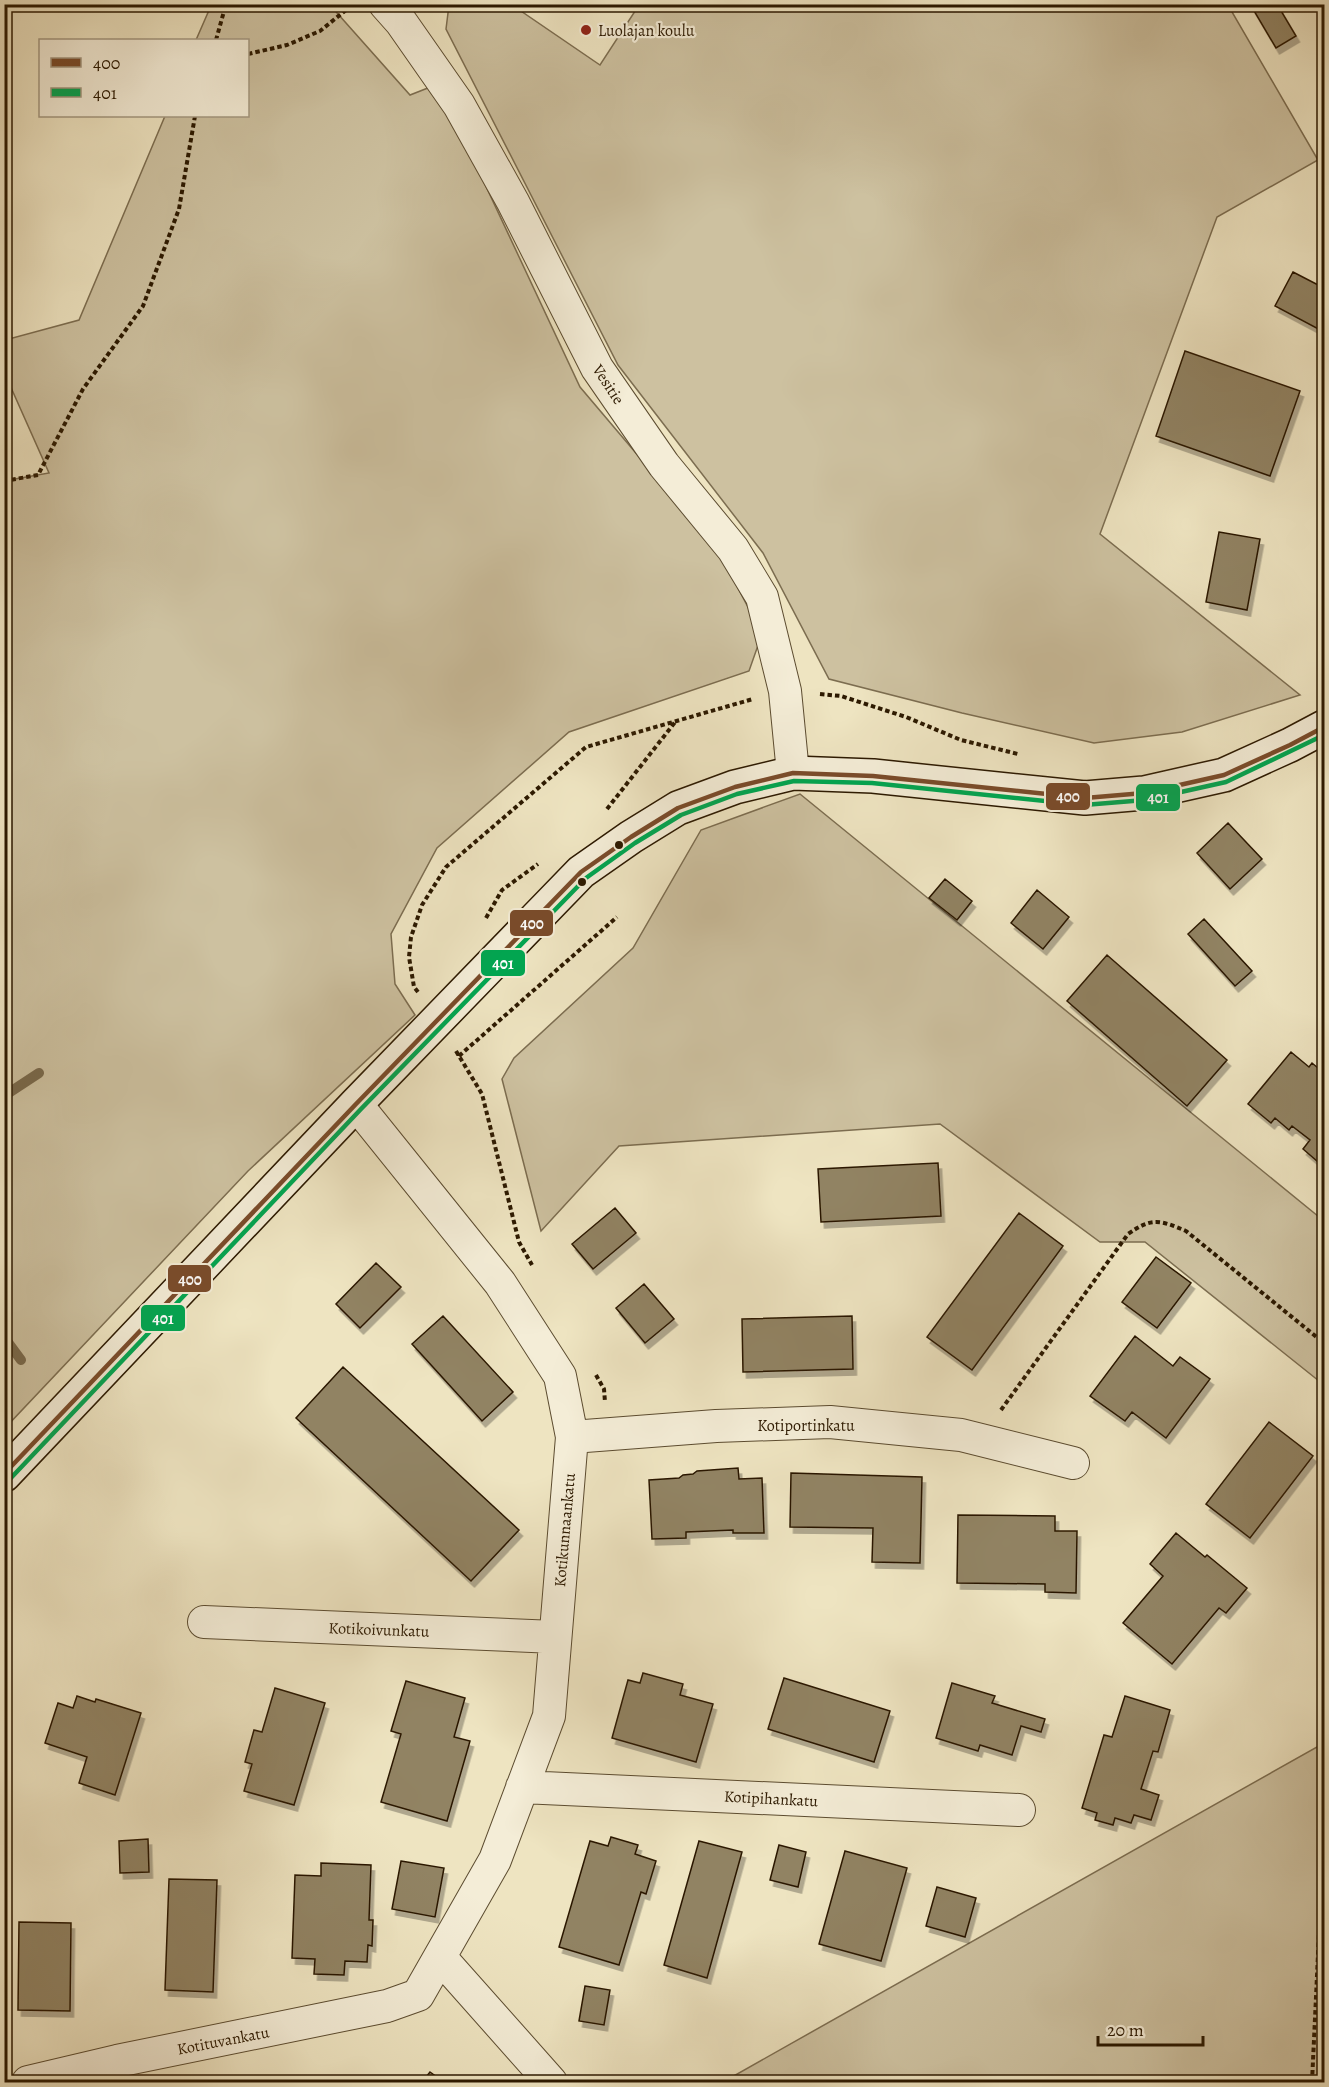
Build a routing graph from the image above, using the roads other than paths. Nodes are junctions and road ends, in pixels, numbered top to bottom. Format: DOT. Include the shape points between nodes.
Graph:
graph roads {
  1 [pos="385,4"];
  2 [pos="1324,727"];
  3 [pos="793,773"];
  4 [pos="356,1104"];
  5 [pos="573,1437"];
  6 [pos="1073,1462"];
  7 [pos="4,1475"];
  8 [pos="204,1622"];
  9 [pos="555,1636"];
  10 [pos="522,1787"];
  11 [pos="1019,1810"];
  12 [pos="440,1957"];
  13 [pos="418,1995"];
  14 [pos="28,2082"];
  15 [pos="551,2082"];
  1 -- 3 [label="street, Vesitie" via="459,105 597,368 664,465 734,549 762,597 784,691"];
  2 -- 3 [label="main road" via="1224,775 1144,793 1085,798 873,776"];
  3 -- 4 [label="main road" via="735,787 678,808 581,872"];
  4 -- 5 [label="street, Kotikunnaankatu" via="500,1283 560,1376"];
  4 -- 7 [label="main road"];
  5 -- 6 [label="street, Kotiportinkatu" via="830,1422 961,1436"];
  5 -- 9 [label="street, Kotikunnaankatu"];
  8 -- 9 [label="street, Kotikoivunkatu"];
  9 -- 10 [label="street, Kotikunnaankatu" via="549,1716"];
  10 -- 11 [label="street, Kotipihankatu"];
  10 -- 12 [label="street, Kotikunnaankatu" via="495,1860"];
  12 -- 13 [label="street, Kotikunnaankatu"];
  12 -- 15 [label="street"];
  13 -- 14 [label="street, Kotituvankatu" via="387,2006"];
}
